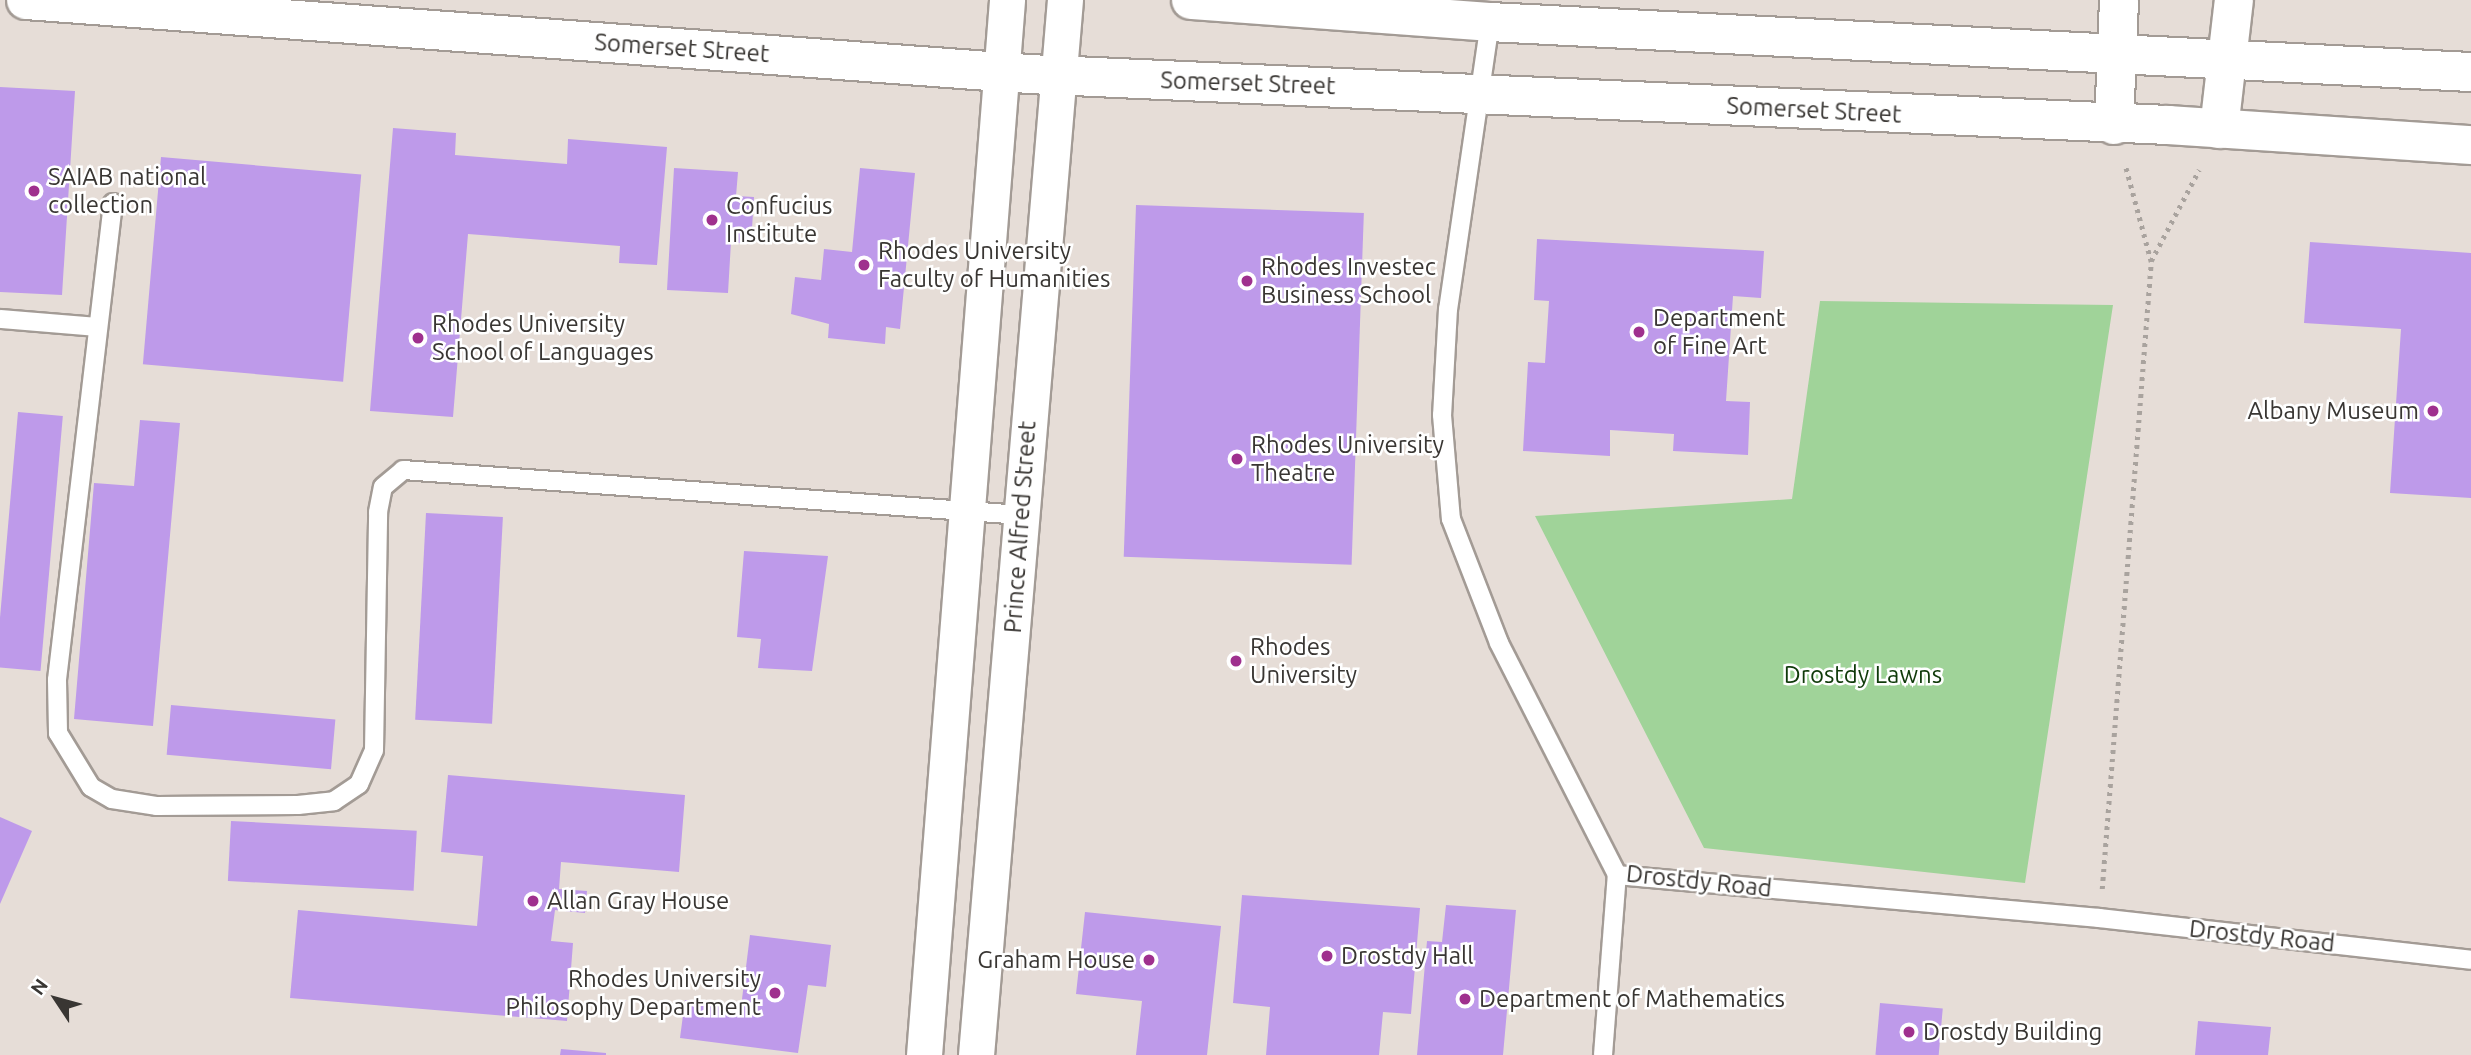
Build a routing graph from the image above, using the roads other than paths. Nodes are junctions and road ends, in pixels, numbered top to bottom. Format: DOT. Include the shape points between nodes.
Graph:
graph roads {
  1 [pos="26,0"];
  2 [pos="1007,0"];
  3 [pos="1065,0"];
  4 [pos="1191,0"];
  5 [pos="2119,0"];
  6 [pos="2234,0"];
  7 [pos="1490,22"];
  8 [pos="2114,54"];
  9 [pos="2230,58"];
  10 [pos="1000,72"];
  11 [pos="2471,72"];
  12 [pos="1058,75"];
  13 [pos="1479,93"];
  14 [pos="2114,125"];
  15 [pos="2219,130"];
  16 [pos="2471,145"];
  17 [pos="113,203"];
  18 [pos="0,319"];
  19 [pos="98,327"];
  20 [pos="971,512"];
  21 [pos="1022,515"];
  22 [pos="1617,875"];
  23 [pos="2471,960"];
  24 [pos="924,1055"];
  25 [pos="976,1055"];
  26 [pos="1603,1055"];
  1 -- 10 [label="main road, Somerset Street"];
  2 -- 10 [label="street, Prince Alfred Street"];
  3 -- 12 [label="street, Prince Alfred Street"];
  4 -- 7 [label="main road"];
  5 -- 8 [label="main road"];
  6 -- 9 [label="main road"];
  7 -- 8 [label="main road"];
  7 -- 13 [label="lane, Drostdy Road"];
  8 -- 9 [label="main road"];
  8 -- 14 [label="main road"];
  9 -- 11 [label="main road"];
  9 -- 15 [label="main road"];
  10 -- 12 [label="main road, Somerset Street"];
  10 -- 20 [label="street, Prince Alfred Street"];
  12 -- 13 [label="main road, Somerset Street"];
  12 -- 21 [label="street, Prince Alfred Street"];
  13 -- 14 [label="main road, Somerset Street"];
  13 -- 22 [label="lane, Drostdy Road" via="1448,309 1442,415 1451,519 1499,643"];
  14 -- 15 [label="main road, Somerset Street"];
  15 -- 16 [label="main road, Somerset Street"];
  17 -- 19 [label="lane"];
  18 -- 19 [label="lane"];
  19 -- 20 [label="lane" via="58,733 91,787 112,799 158,806 298,805 334,801 359,784 374,750 378,512 383,487 403,470"];
  20 -- 21 [label="lane"];
  20 -- 24 [label="street, Prince Alfred Street"];
  21 -- 25 [label="street, Prince Alfred Street"];
  22 -- 23 [label="lane, Drostdy Road" via="2099,918"];
  22 -- 26 [label="lane"];
}
